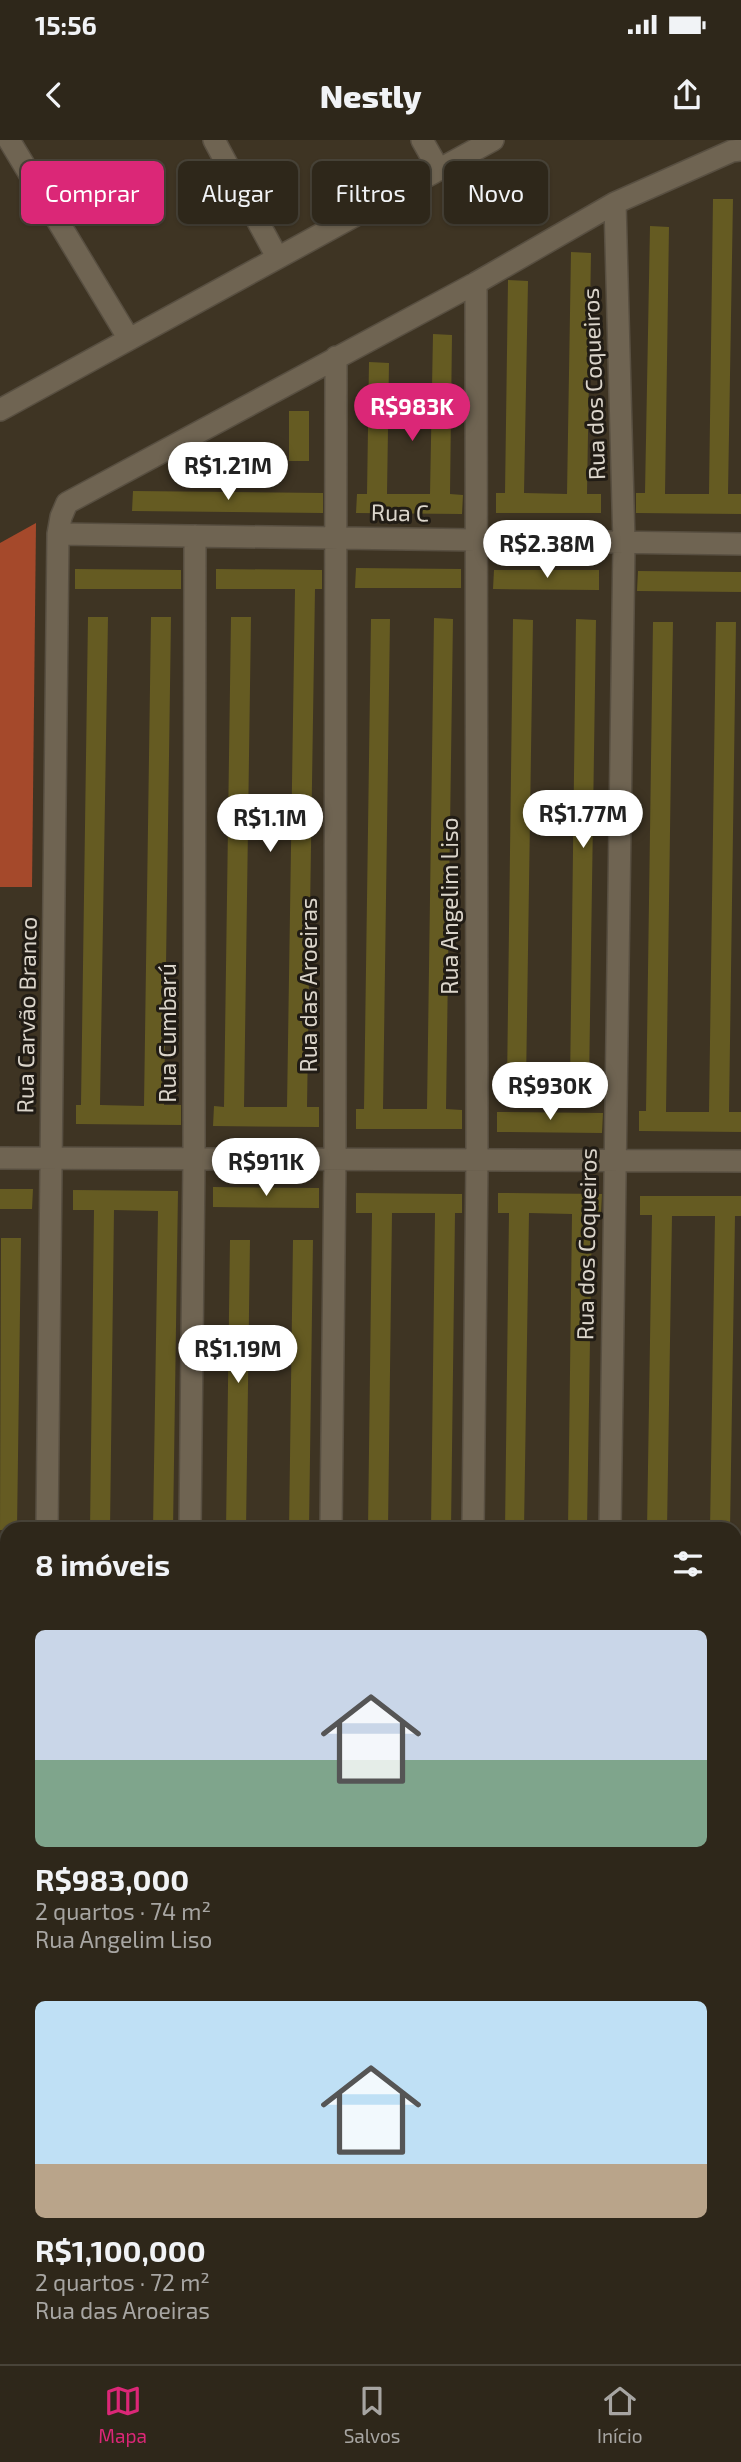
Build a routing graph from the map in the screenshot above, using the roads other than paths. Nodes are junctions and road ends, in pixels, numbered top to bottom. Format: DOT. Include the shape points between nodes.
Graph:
graph roads {
  1 [pos="9,140"];
  2 [pos="214,140"];
  3 [pos="422,140"];
  4 [pos="493,140"];
  5 [pos="741,150"];
  6 [pos="439,170"];
  7 [pos="615,204"];
  8 [pos="277,257"];
  9 [pos="477,283"];
  10 [pos="129,339"];
  11 [pos="336,357"];
  12 [pos="0,410"];
  13 [pos="58,534"];
  14 [pos="195,536"];
  15 [pos="337,538"];
  16 [pos="476,540"];
  17 [pos="624,543"];
  18 [pos="741,544"];
  19 [pos="0,1158"];
  20 [pos="52,1159"];
  21 [pos="194,1159"];
  22 [pos="335,1160"];
  23 [pos="477,1160"];
  24 [pos="614,1161"];
  25 [pos="741,1161"];
  26 [pos="47,1522"];
  27 [pos="190,1522"];
  28 [pos="331,1522"];
  29 [pos="473,1522"];
  30 [pos="610,1522"];
  1 -- 10 [label="street"];
  2 -- 8 [label="street"];
  3 -- 6 [label="street"];
  4 -- 6 [label="street"];
  5 -- 7 [label="street"];
  6 -- 8 [label="street"];
  7 -- 9 [label="street"];
  7 -- 17 [label="street, Rua dos Coqueiros"];
  8 -- 10 [label="street"];
  9 -- 11 [label="street"];
  9 -- 16 [label="street, Rua Angelim Liso"];
  10 -- 12 [label="street"];
  11 -- 13 [label="street, Rua Carvão Branco" via="67,503"];
  11 -- 15 [label="street, Rua das Aroeiras"];
  13 -- 14 [label="street, Rua C"];
  13 -- 20 [label="street, Rua Carvão Branco"];
  14 -- 15 [label="street, Rua C"];
  14 -- 21 [label="street, Rua Cumbarú"];
  15 -- 16 [label="street, Rua C"];
  15 -- 22 [label="street, Rua das Aroeiras"];
  16 -- 17 [label="street, Rua C"];
  16 -- 23 [label="street, Rua Angelim Liso"];
  17 -- 18 [label="street, Rua C"];
  17 -- 24 [label="street, Rua dos Coqueiros"];
  19 -- 20 [label="street"];
  20 -- 21 [label="street"];
  20 -- 26 [label="street, Rua Carvão Branco"];
  21 -- 22 [label="street"];
  21 -- 27 [label="street, Rua Cumbarú"];
  22 -- 23 [label="street"];
  22 -- 28 [label="street, Rua das Aroeiras"];
  23 -- 24 [label="street"];
  23 -- 29 [label="street, Rua Angelim Liso"];
  24 -- 25 [label="street"];
  24 -- 30 [label="street, Rua dos Coqueiros"];
}
